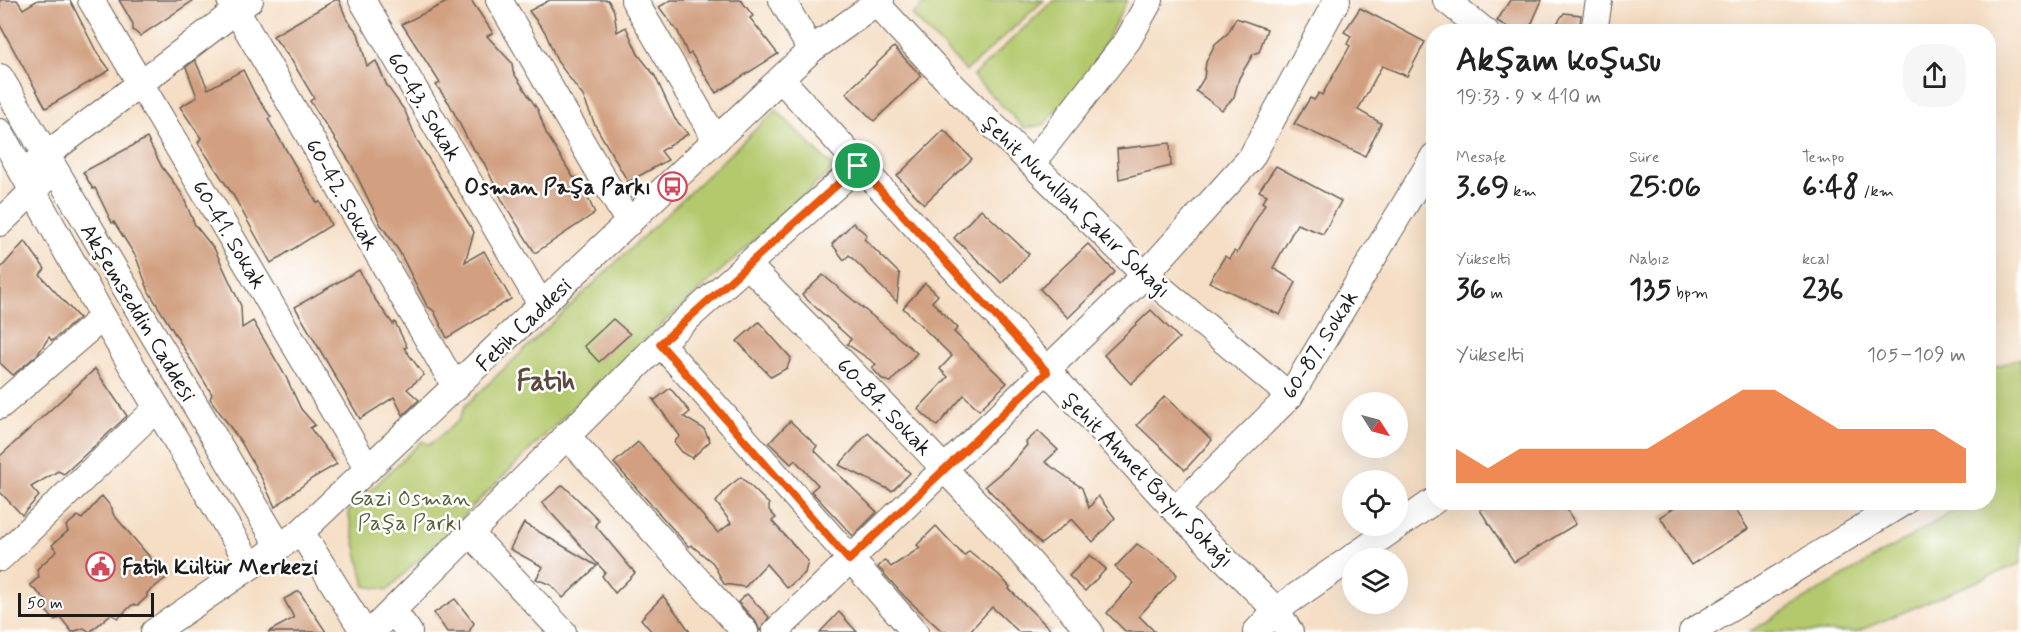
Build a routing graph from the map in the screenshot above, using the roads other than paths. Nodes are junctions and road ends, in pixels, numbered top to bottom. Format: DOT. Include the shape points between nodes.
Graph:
graph roads {
  1 [pos="91,0"];
  2 [pos="362,0"];
  3 [pos="499,0"];
  4 [pos="634,0"];
  5 [pos="782,0"];
  6 [pos="1150,0"];
  7 [pos="1337,0"];
  8 [pos="1446,0"];
  9 [pos="1599,0"];
  10 [pos="878,2"];
  11 [pos="239,4"];
  12 [pos="1480,18"];
  13 [pos="1595,24"];
  14 [pos="811,50"];
  15 [pos="0,77"];
  16 [pos="781,79"];
  17 [pos="141,84"];
  18 [pos="0,132"];
  19 [pos="716,140"];
  20 [pos="50,162"];
  21 [pos="1032,163"];
  22 [pos="858,166"];
  23 [pos="1426,169"];
  24 [pos="28,181"];
  25 [pos="0,223"];
  26 [pos="629,223"];
  27 [pos="747,264"];
  28 [pos="1145,275"];
  29 [pos="542,306"];
  30 [pos="103,316"];
  31 [pos="660,344"];
  32 [pos="1047,372"];
  33 [pos="456,388"];
  34 [pos="1290,396"];
  35 [pos="0,406"];
  36 [pos="157,408"];
  37 [pos="566,435"];
  38 [pos="368,469"];
  39 [pos="945,469"];
  40 [pos="1426,507"];
  41 [pos="1174,510"];
  42 [pos="1891,510"];
  43 [pos="301,532"];
  44 [pos="470,533"];
  45 [pos="279,546"];
  46 [pos="0,558"];
  47 [pos="849,560"];
  48 [pos="250,565"];
  49 [pos="1276,610"];
  50 [pos="394,612"];
  51 [pos="154,632"];
  52 [pos="364,632"];
  53 [pos="371,632"];
  54 [pos="409,632"];
  55 [pos="563,632"];
  56 [pos="745,632"];
  57 [pos="775,632"];
  58 [pos="915,632"];
  59 [pos="1090,632"];
  60 [pos="1256,632"];
  61 [pos="1290,632"];
  62 [pos="1692,632"];
  1 -- 17 [label="street, 60-41. Sokak"];
  2 -- 29 [label="street, 60-43. Sokak"];
  3 -- 26 [label="street"];
  4 -- 19 [label="street"];
  5 -- 14 [label="street"];
  6 -- 21 [label="street" via="1128,41"];
  7 -- 28 [label="street" via="1251,158"];
  8 -- 12 [label="street"];
  9 -- 13 [label="street"];
  10 -- 14 [label="street, Fetih Caddesi"];
  10 -- 21 [label="street, Şehit Nurullah Çakır Sokağı" via="948,81"];
  11 -- 17 [label="street"];
  11 -- 33 [label="street, 60-42. Sokak"];
  14 -- 16 [label="street, Fetih Caddesi"];
  15 -- 20 [label="street, Akşemseddin Caddesi"];
  16 -- 19 [label="street, Fetih Caddesi"];
  16 -- 22 [label="street, Şehit Ahmet Bayır Sokağı"];
  17 -- 20 [label="street"];
  17 -- 38 [label="street, 60-41. Sokak"];
  18 -- 24 [label="street, Akşemseddin Caddesi"];
  19 -- 26 [label="street, Fetih Caddesi"];
  20 -- 24 [label="street"];
  20 -- 45 [label="street, Akşemseddin Caddesi"];
  21 -- 28 [label="street, Şehit Nurullah Çakır Sokağı"];
  22 -- 27 [label="street"];
  22 -- 32 [label="street, Şehit Ahmet Bayır Sokağı"];
  23 -- 34 [label="street, 60-87. Sokak"];
  24 -- 25 [label="street"];
  24 -- 30 [label="street, Akşemseddin Caddesi"];
  26 -- 29 [label="street, Fetih Caddesi"];
  27 -- 31 [label="street"];
  27 -- 39 [label="street, 60-84. Sokak"];
  28 -- 32 [label="street"];
  28 -- 34 [label="street, Şehit Nurullah Çakır Sokağı"];
  29 -- 33 [label="street, Fetih Caddesi"];
  30 -- 35 [label="street"];
  30 -- 36 [label="street, Akşemseddin Caddesi"];
  31 -- 37 [label="street"];
  31 -- 47 [label="street"];
  32 -- 39 [label="street"];
  32 -- 41 [label="street, Şehit Ahmet Bayır Sokağı"];
  33 -- 38 [label="street, Fetih Caddesi"];
  34 -- 41 [label="street, 60-87. Sokak"];
  36 -- 46 [label="street"];
  36 -- 48 [label="street, Akşemseddin Caddesi"];
  37 -- 44 [label="street"];
  37 -- 56 [label="street"];
  38 -- 43 [label="street, Fetih Caddesi"];
  39 -- 47 [label="street"];
  39 -- 59 [label="street, 60-84. Sokak"];
  40 -- 49 [label="street"];
  41 -- 49 [label="street, Şehit Ahmet Bayır Sokağı"];
  42 -- 62 [label="street"];
  43 -- 45 [label="street, Fetih Caddesi"];
  43 -- 52 [label="street"];
  44 -- 50 [label="street"];
  44 -- 55 [label="street"];
  45 -- 48 [label="street, Fetih Caddesi"];
  47 -- 57 [label="street"];
  47 -- 58 [label="street"];
  48 -- 51 [label="street, Fetih Caddesi"];
  49 -- 60 [label="street"];
  49 -- 61 [label="street, Şehit Ahmet Bayır Sokağı"];
  50 -- 53 [label="street"];
  50 -- 54 [label="street"];
}
